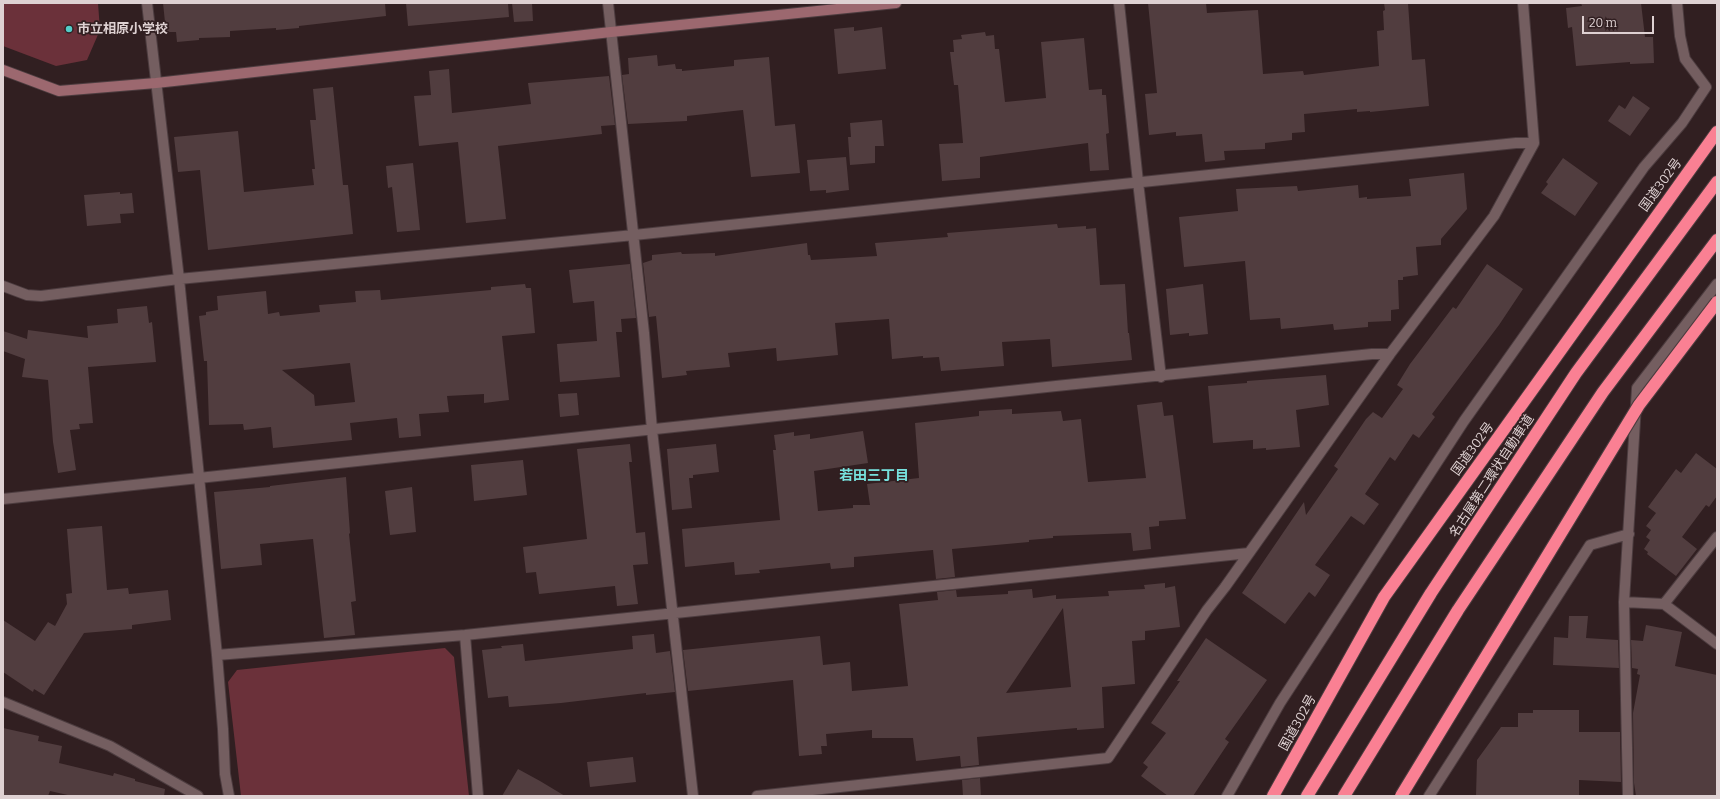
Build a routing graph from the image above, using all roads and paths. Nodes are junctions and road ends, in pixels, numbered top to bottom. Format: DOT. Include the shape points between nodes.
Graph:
graph roads {
  1 [pos="147,3"];
  2 [pos="608,3"];
  3 [pos="896,3"];
  4 [pos="1119,3"];
  5 [pos="1523,3"];
  6 [pos="1677,3"];
  7 [pos="612,32"];
  8 [pos="3,70"];
  9 [pos="156,83"];
  10 [pos="1717,132"];
  11 [pos="1534,143"];
  12 [pos="1138,182"];
  13 [pos="1717,182"];
  14 [pos="634,235"];
  15 [pos="1717,240"];
  16 [pos="179,279"];
  17 [pos="1717,284"];
  18 [pos="3,286"];
  19 [pos="1717,302"];
  20 [pos="1390,354"];
  21 [pos="1162,377"];
  22 [pos="652,430"];
  23 [pos="200,478"];
  24 [pos="3,499"];
  25 [pos="1630,534"];
  26 [pos="1717,537"];
  27 [pos="1249,553"];
  28 [pos="1624,602"];
  29 [pos="1664,604"];
  30 [pos="674,612"];
  31 [pos="464,635"];
  32 [pos="1717,644"];
  33 [pos="217,655"];
  34 [pos="3,702"];
  35 [pos="198,796"];
  36 [pos="229,796"];
  37 [pos="478,796"];
  38 [pos="693,796"];
  39 [pos="757,796"];
  40 [pos="1227,796"];
  41 [pos="1273,796"];
  42 [pos="1307,796"];
  43 [pos="1344,796"];
  44 [pos="1401,796"];
  45 [pos="1429,796"];
  46 [pos="1628,796"];
  1 -- 9 [label="street"];
  2 -- 7 [label="street"];
  3 -- 7 [label="street"];
  4 -- 12 [label="street"];
  5 -- 11 [label="street"];
  6 -- 40 [label="street" via="1685,60 1706,87 1682,123 1644,167 1464,421 1280,703"];
  7 -- 9 [label="street"];
  7 -- 14 [label="street"];
  8 -- 9 [label="street" via="59,91"];
  9 -- 16 [label="street"];
  10 -- 41 [label="highway, 国道302号" via="1384,597"];
  11 -- 12 [label="street"];
  11 -- 20 [label="street" via="1494,216"];
  12 -- 14 [label="street"];
  12 -- 21 [label="street"];
  13 -- 42 [label="highway, 名古屋第二環状自動車道" via="1576,373 1431,593"];
  14 -- 16 [label="street"];
  14 -- 22 [label="street"];
  15 -- 43 [label="highway" via="1603,392 1458,610"];
  16 -- 18 [label="street" via="41,296 27,295"];
  16 -- 23 [label="street"];
  17 -- 25 [label="street" via="1637,388"];
  19 -- 44 [label="highway, bridge" via="1639,405"];
  20 -- 21 [label="street"];
  20 -- 27 [label="street"];
  21 -- 22 [label="street" via="1056,386"];
  22 -- 23 [label="street"];
  22 -- 30 [label="street"];
  23 -- 24 [label="street"];
  23 -- 33 [label="street"];
  25 -- 28 [label="street"];
  25 -- 45 [label="street" via="1590,545"];
  26 -- 29 [label="street"];
  27 -- 30 [label="street"];
  27 -- 39 [label="street" via="1207,610 1108,758"];
  28 -- 29 [label="street"];
  28 -- 46 [label="street"];
  29 -- 32 [label="street"];
  30 -- 31 [label="street"];
  30 -- 38 [label="street"];
  31 -- 33 [label="street"];
  31 -- 37 [label="street"];
  33 -- 36 [label="street" via="225,774"];
  34 -- 35 [label="street" via="110,746"];
}
